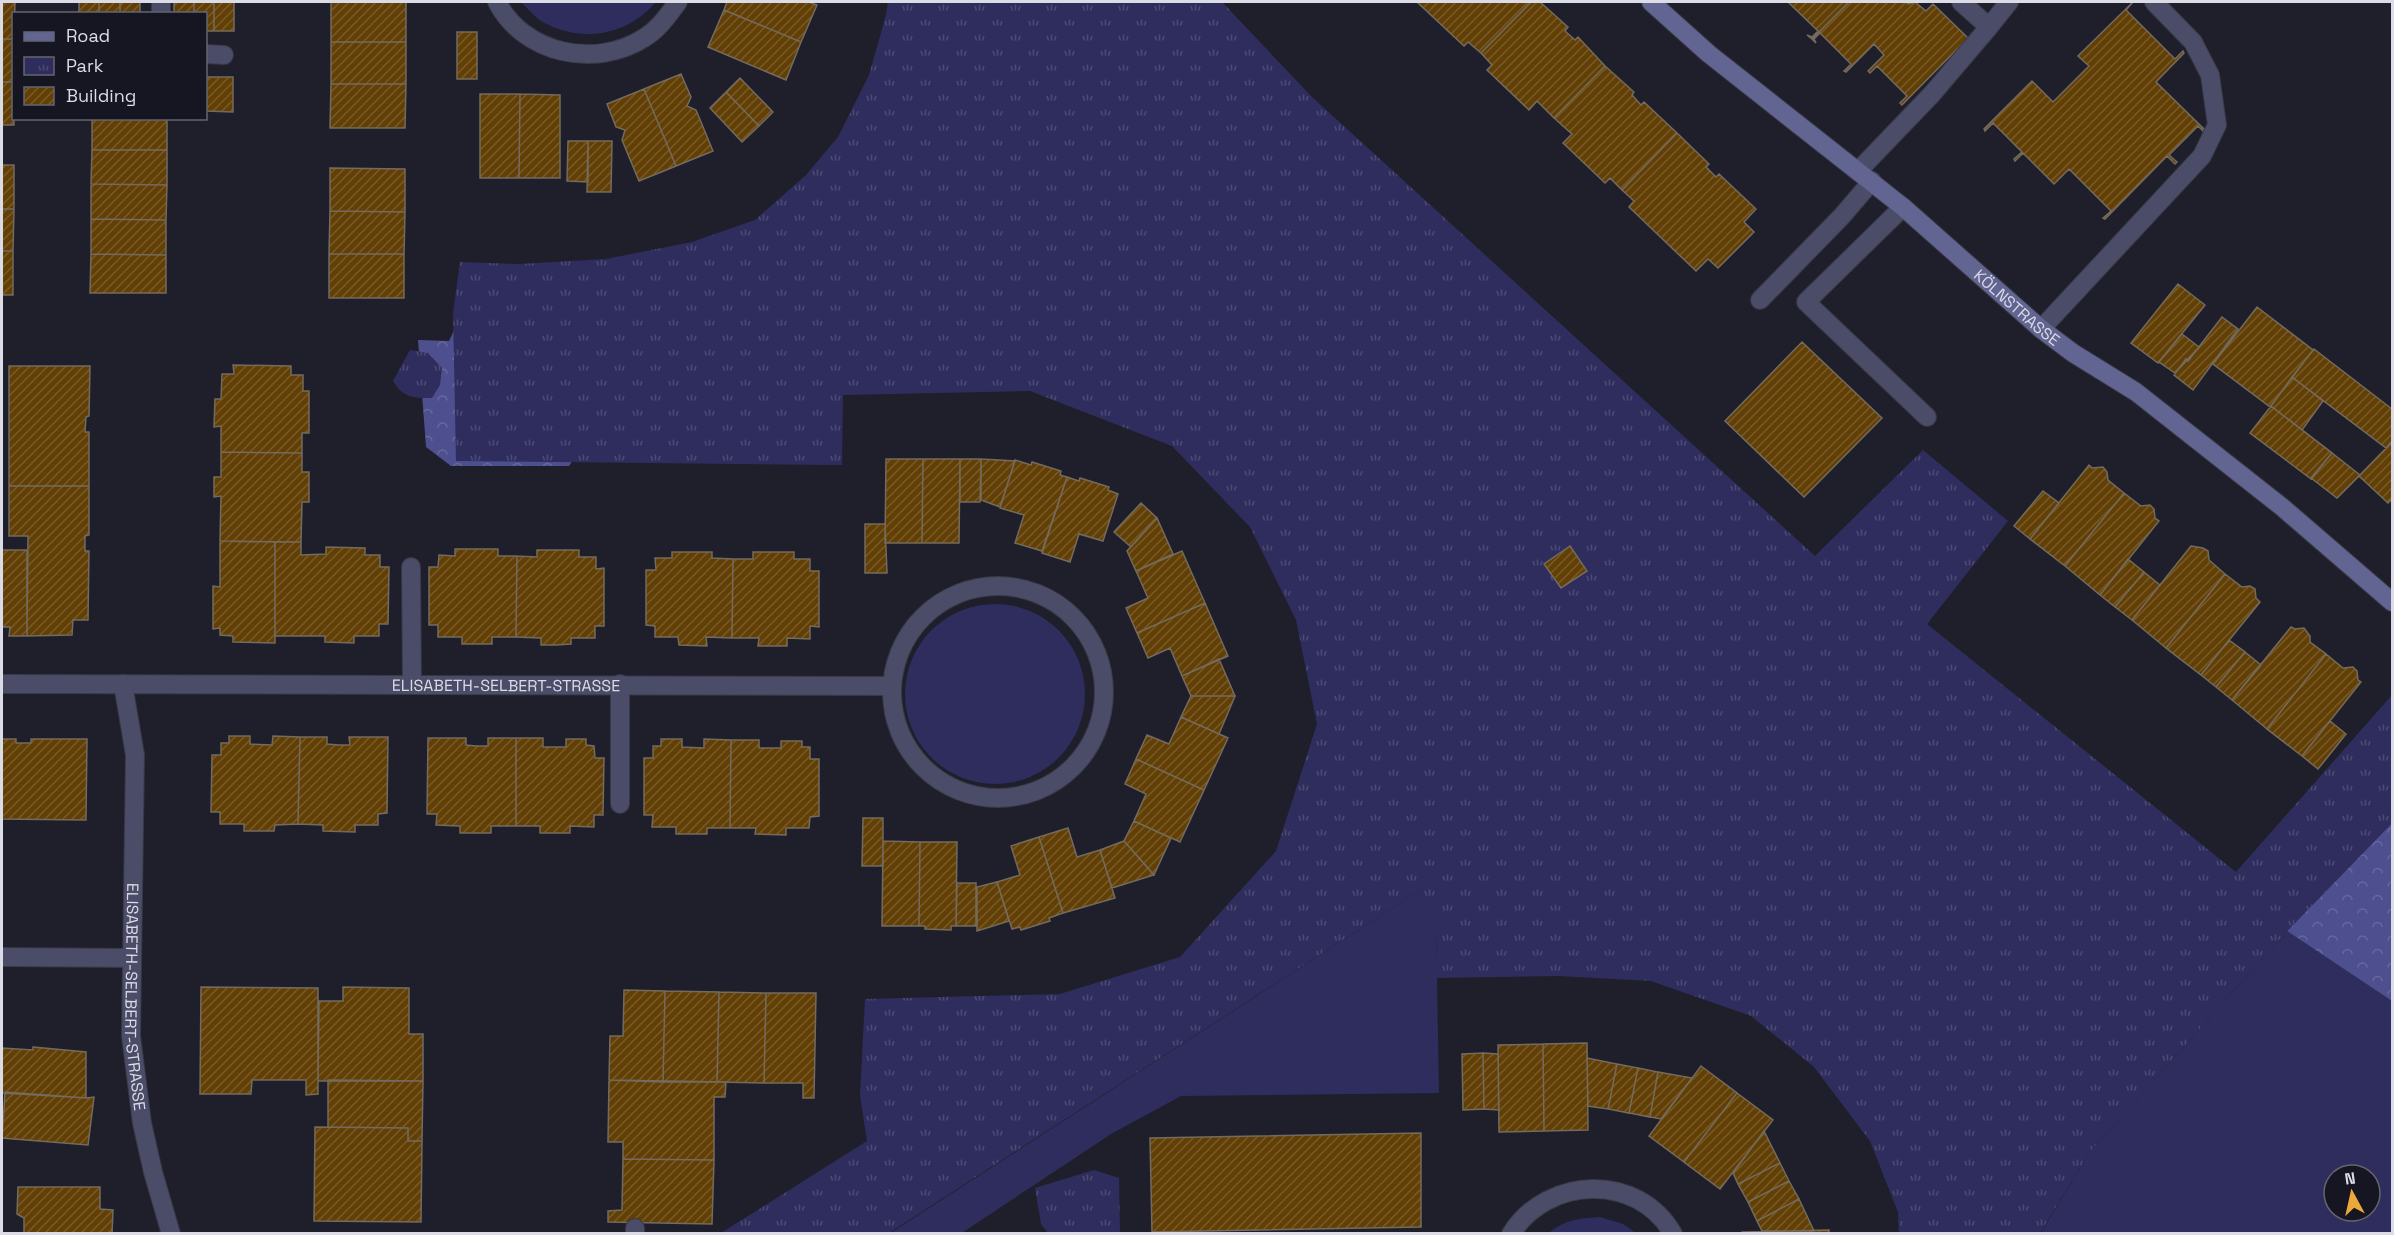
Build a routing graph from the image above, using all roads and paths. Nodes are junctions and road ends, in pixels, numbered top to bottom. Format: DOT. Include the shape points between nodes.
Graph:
graph roads {
  1 [pos="497,2"];
  2 [pos="678,2"];
  3 [pos="1651,2"];
  4 [pos="1961,2"];
  5 [pos="2009,2"];
  6 [pos="2154,2"];
  7 [pos="1989,27"];
  8 [pos="207,54"];
  9 [pos="224,55"];
  10 [pos="1866,176"];
  11 [pos="1903,207"];
  12 [pos="1761,300"];
  13 [pos="2041,329"];
  14 [pos="1926,417"];
  15 [pos="411,567"];
  16 [pos="2392,602"];
  17 [pos="2,684"];
  18 [pos="123,684"];
  19 [pos="412,684"];
  20 [pos="620,684"];
  21 [pos="890,686"];
  22 [pos="620,804"];
  23 [pos="2,957"];
  24 [pos="131,958"];
  25 [pos="171,1233"];
  26 [pos="1511,1233"];
  27 [pos="1673,1233"];
  1 -- 2 [label="street" via="520,31 543,45 568,53 595,55 621,50 645,38 665,21"];
  3 -- 10 [label="street, KÖLNSTRASSE" via="1710,54"];
  4 -- 7 [label="street"];
  5 -- 7 [label="street"];
  6 -- 13 [label="street" via="2193,42 2211,75 2217,125 2202,156"];
  7 -- 10 [label="street"];
  8 -- 9 [label="street"];
  10 -- 11 [label="street, KÖLNSTRASSE"];
  10 -- 12 [label="street" via="1842,216"];
  11 -- 13 [label="street, KÖLNSTRASSE"];
  11 -- 14 [label="street" via="1806,302"];
  13 -- 16 [label="street, KÖLNSTRASSE" via="2136,392 2282,507"];
  15 -- 19 [label="street"];
  17 -- 18 [label="street, ELISABETH-SELBERT-STRASSE"];
  18 -- 19 [label="street, ELISABETH-SELBERT-STRASSE"];
  18 -- 24 [label="street, ELISABETH-SELBERT-STRASSE" via="135,755"];
  19 -- 20 [label="street, ELISABETH-SELBERT-STRASSE"];
  20 -- 21 [label="street, ELISABETH-SELBERT-STRASSE"];
  20 -- 22 [label="street"];
  21 -- 21 [label="street" via="905,639 923,615 947,598 974,588 1004,585 1033,591 1059,604 1081,624 1096,649 1104,678 1104,706 1096,734 1081,759 1060,779 1035,792 1007,798 978,797 950,788 926,772 907,750 896,724"];
  23 -- 24 [label="street"];
  24 -- 25 [label="street, ELISABETH-SELBERT-STRASSE" via="131,1036 142,1123"];
  26 -- 27 [label="street" via="1539,1203 1565,1191 1593,1187 1621,1192 1647,1204"];
}
